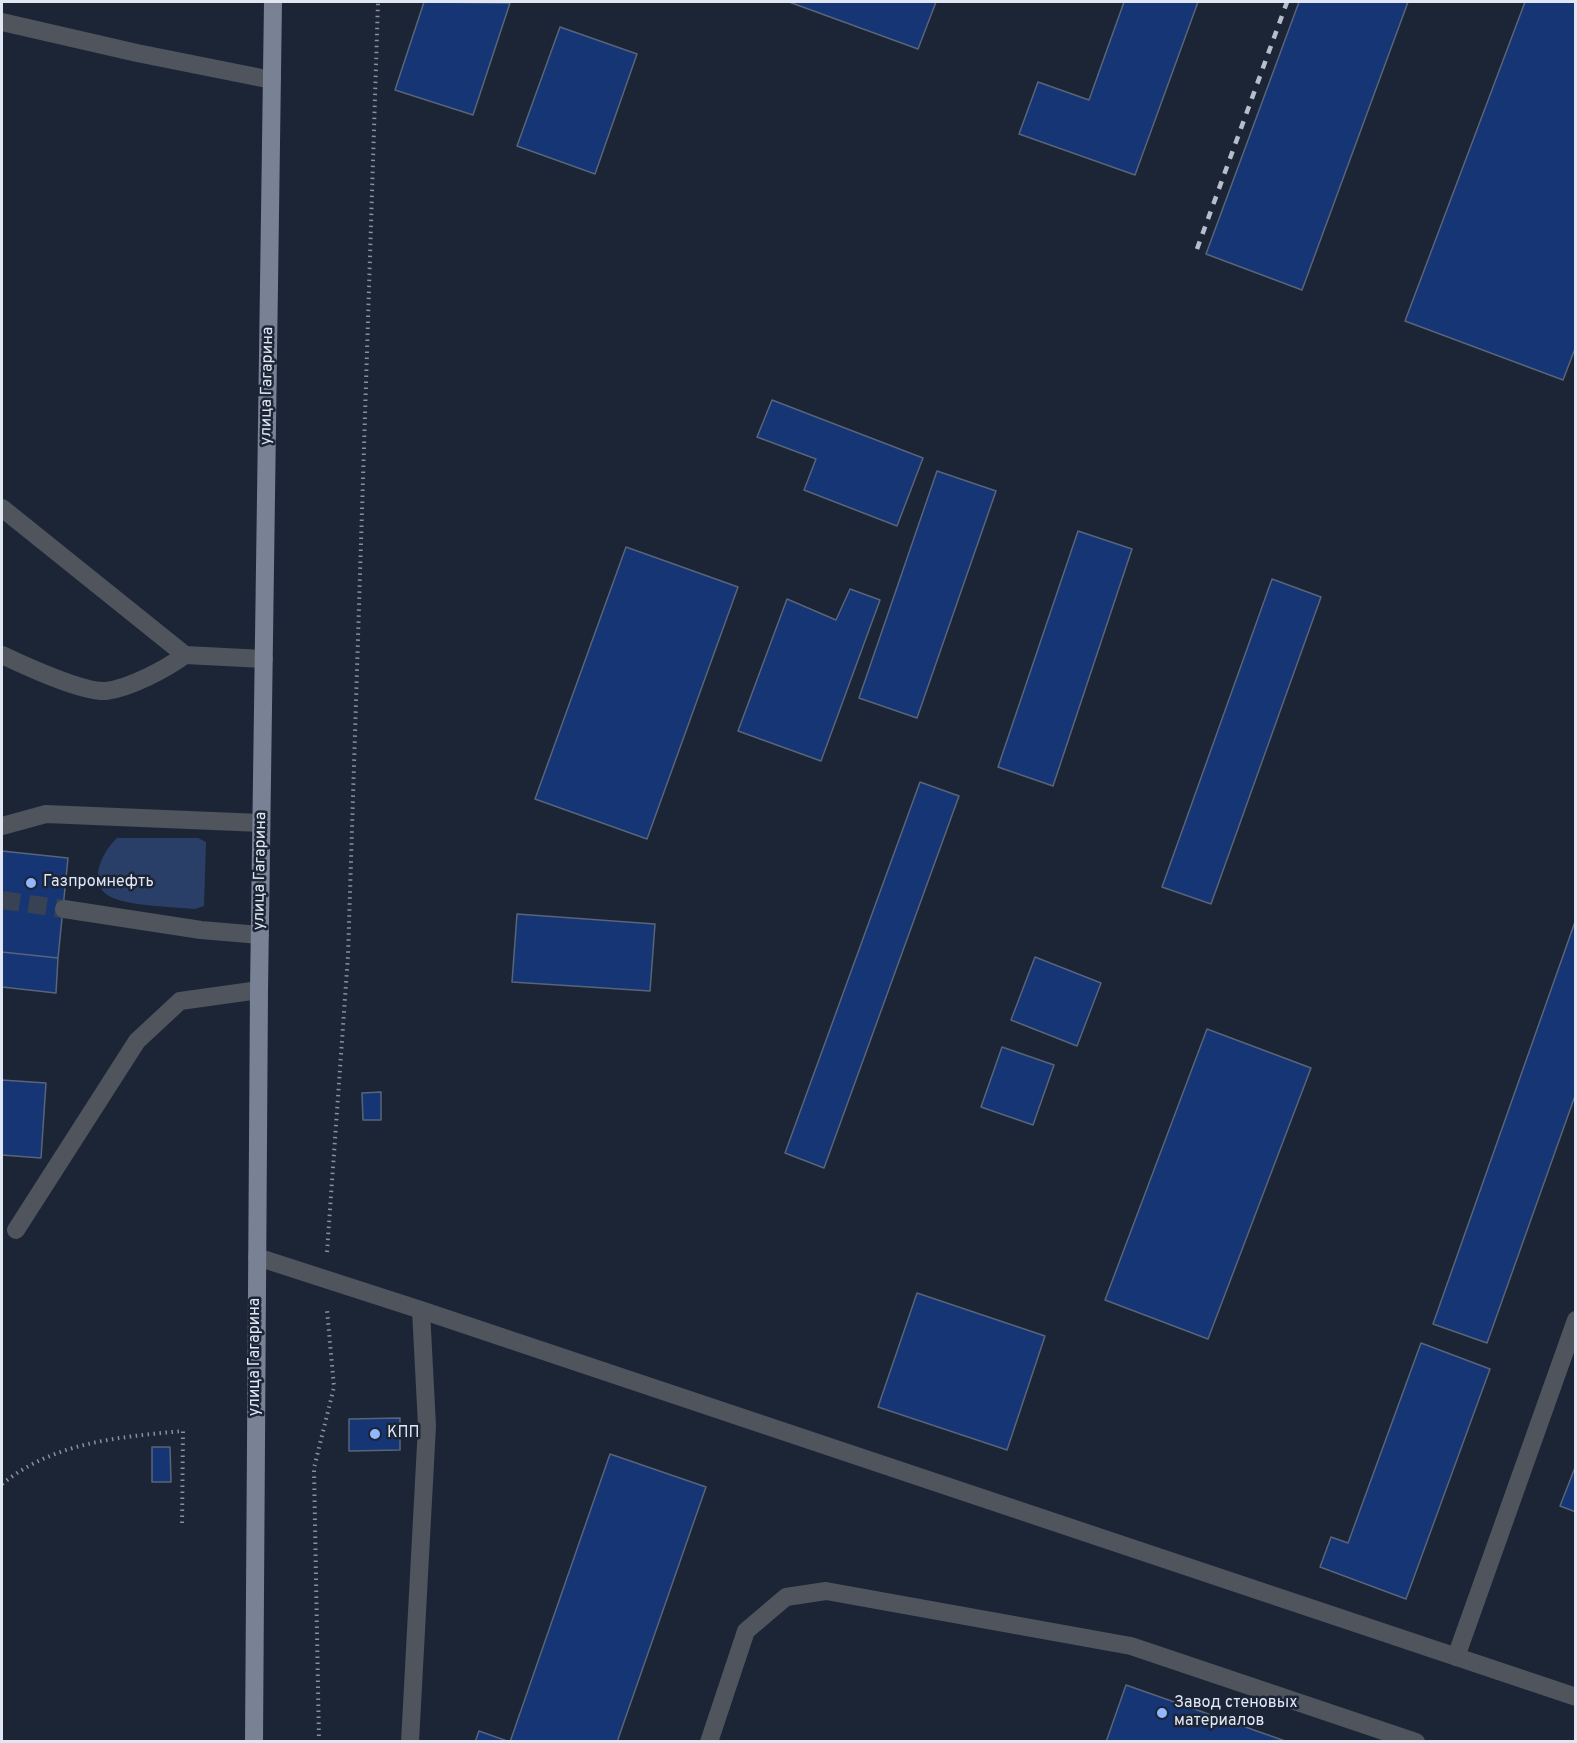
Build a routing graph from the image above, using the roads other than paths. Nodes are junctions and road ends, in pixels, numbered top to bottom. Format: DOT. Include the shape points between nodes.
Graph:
graph roads {
  1 [pos="273,2"];
  2 [pos="2,22"];
  3 [pos="272,80"];
  4 [pos="2,508"];
  5 [pos="2,655"];
  6 [pos="185,655"];
  7 [pos="264,659"];
  8 [pos="261,823"];
  9 [pos="2,826"];
  10 [pos="64,909"];
  11 [pos="260,935"];
  12 [pos="259,990"];
  13 [pos="16,1230"];
  14 [pos="257,1257"];
  15 [pos="421,1310"];
  16 [pos="1575,1320"];
  17 [pos="1456,1656"];
  18 [pos="1575,1696"];
  19 [pos="254,1742"];
  20 [pos="410,1742"];
  21 [pos="709,1742"];
  22 [pos="1416,1742"];
  1 -- 3 [label="main road, улица Гагарина"];
  2 -- 3 [label="lane"];
  3 -- 7 [label="main road, улица Гагарина"];
  4 -- 6 [label="lane"];
  5 -- 6 [label="lane" via="47,676 105,691 163,671"];
  6 -- 7 [label="lane"];
  7 -- 8 [label="main road, улица Гагарина"];
  8 -- 9 [label="lane" via="46,814"];
  8 -- 11 [label="main road, улица Гагарина"];
  10 -- 11 [label="lane"];
  11 -- 12 [label="main road, улица Гагарина"];
  12 -- 13 [label="lane" via="180,1001 137,1041"];
  12 -- 14 [label="main road, улица Гагарина"];
  14 -- 15 [label="lane"];
  14 -- 19 [label="main road, улица Гагарина"];
  15 -- 17 [label="lane"];
  15 -- 20 [label="lane" via="427,1426"];
  16 -- 17 [label="lane"];
  17 -- 18 [label="lane"];
  21 -- 22 [label="lane" via="746,1631 786,1597 825,1591 1131,1646"];
}
